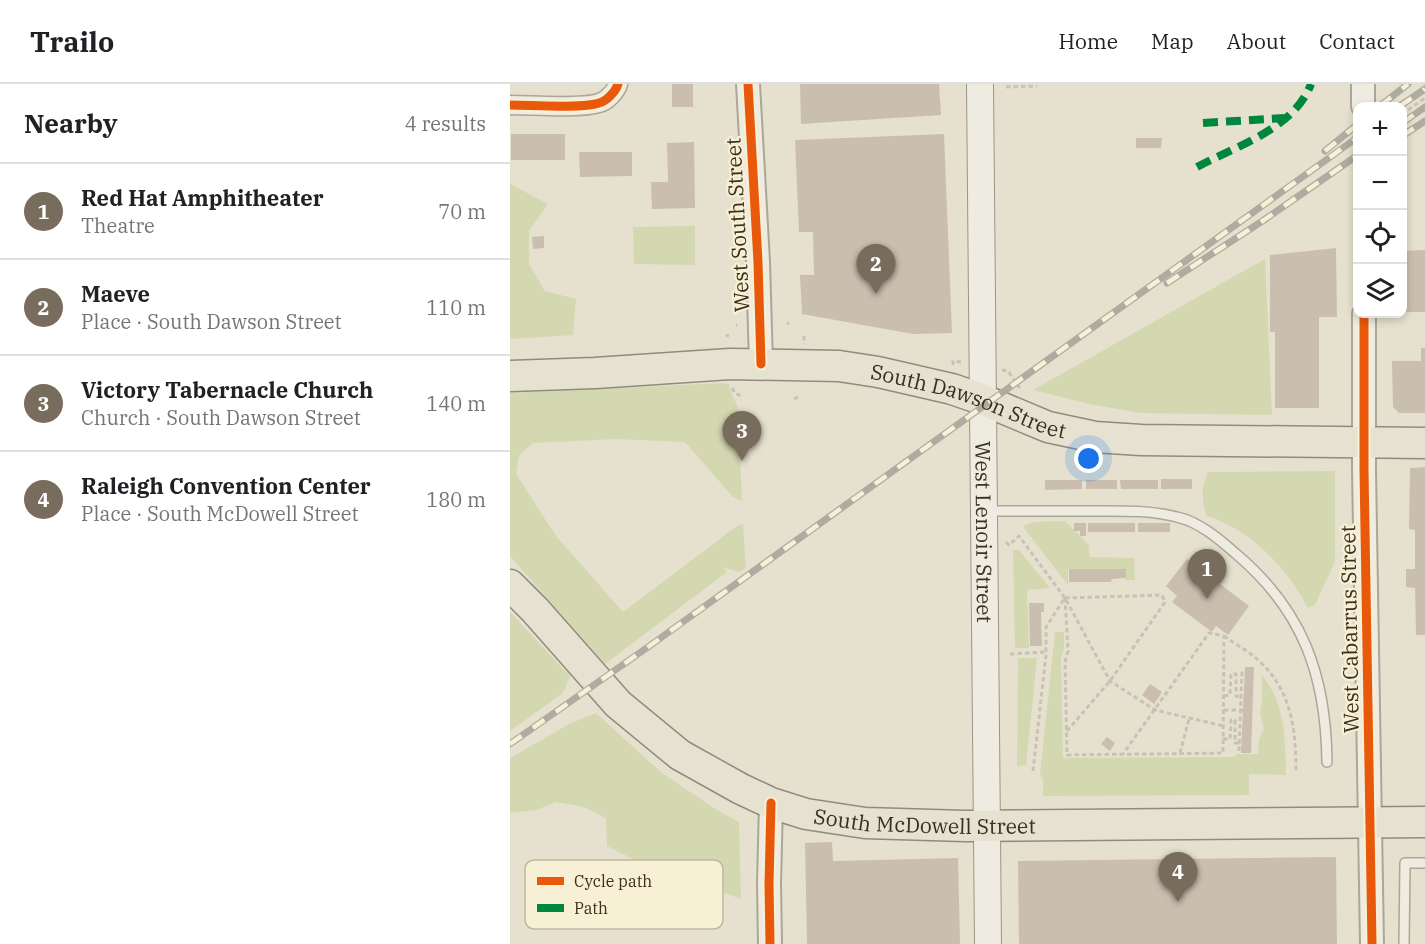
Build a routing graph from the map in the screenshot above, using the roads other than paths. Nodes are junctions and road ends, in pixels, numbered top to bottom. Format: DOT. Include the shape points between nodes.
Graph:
graph roads {
  1 [pos="618,84"];
  2 [pos="748,84"];
  3 [pos="980,84"];
  4 [pos="1363,84"];
  5 [pos="1363,102"];
  6 [pos="510,105"];
  7 [pos="1364,318"];
  8 [pos="761,364"];
  9 [pos="510,376"];
  10 [pos="981,399"];
  11 [pos="1364,443"];
  12 [pos="1425,443"];
  13 [pos="982,511"];
  14 [pos="510,585"];
  15 [pos="1326,762"];
  16 [pos="771,803"];
  17 [pos="1369,822"];
  18 [pos="1425,822"];
  19 [pos="986,826"];
  20 [pos="1425,862"];
  21 [pos="770,944"];
  22 [pos="988,944"];
  23 [pos="1372,944"];
  24 [pos="1404,944"];
  1 -- 6 [label="street" via="600,103"];
  2 -- 8 [label="street, West South Street"];
  3 -- 10 [label="main road, West Lenoir Street"];
  4 -- 5 [label="street"];
  7 -- 11 [label="street, West Cabarrus Street"];
  8 -- 9 [label="main road, South Dawson Street"];
  8 -- 10 [label="main road, South Dawson Street" via="868,370"];
  10 -- 11 [label="main road, South Dawson Street" via="1040,424 1095,436"];
  10 -- 13 [label="main road, West Lenoir Street"];
  11 -- 12 [label="main road, South Dawson Street"];
  11 -- 17 [label="street, West Cabarrus Street"];
  13 -- 15 [label="lane" via="1143,512 1179,517 1212,534 1272,588 1293,619 1312,659 1322,696"];
  13 -- 19 [label="main road, West Lenoir Street"];
  14 -- 16 [label="main road, South McDowell Street" via="618,704 680,755"];
  16 -- 19 [label="main road, South McDowell Street" via="806,814 865,823"];
  16 -- 21 [label="street"];
  17 -- 18 [label="main road, South McDowell Street"];
  17 -- 19 [label="main road, South McDowell Street"];
  17 -- 23 [label="street, West Cabarrus Street"];
  19 -- 22 [label="main road, West Lenoir Street"];
  20 -- 24 [label="lane" via="1405,863"];
}
